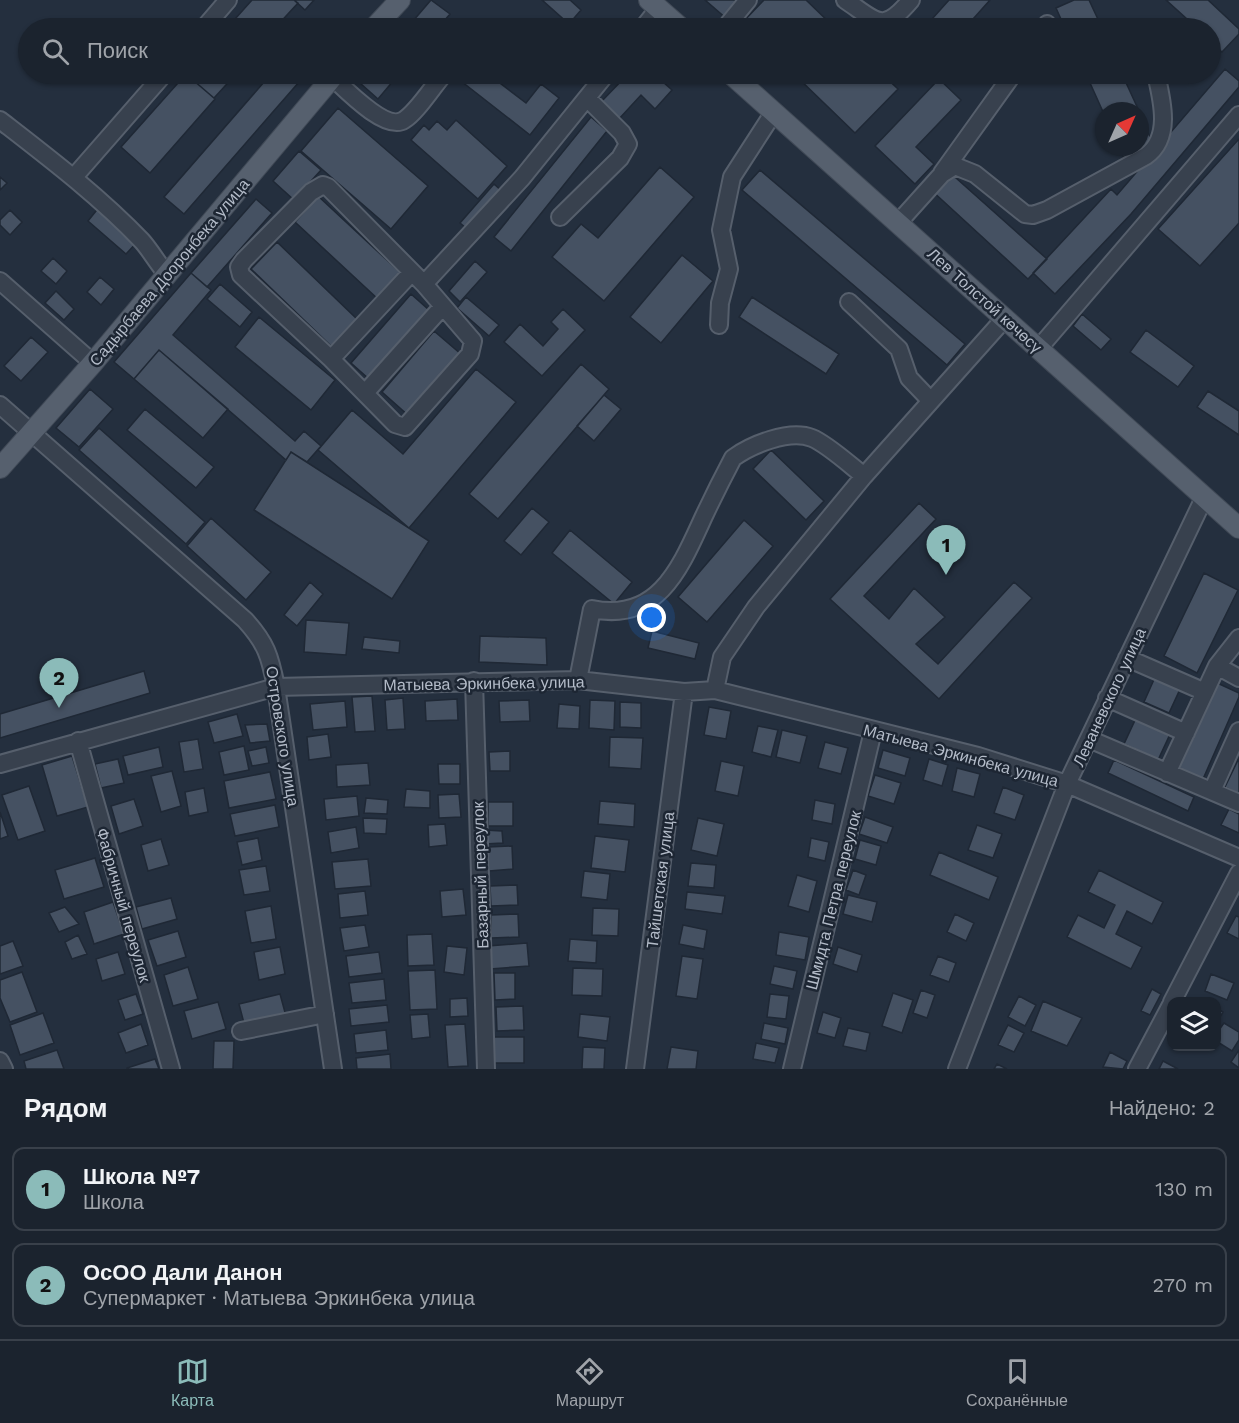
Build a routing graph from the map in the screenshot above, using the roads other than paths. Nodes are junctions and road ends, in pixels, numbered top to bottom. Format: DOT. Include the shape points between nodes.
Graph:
graph roads {
  1 [pos="228,0"];
  2 [pos="400,0"];
  3 [pos="748,0"];
  4 [pos="844,0"];
  5 [pos="911,0"];
  6 [pos="654,4"];
  7 [pos="213,18"];
  8 [pos="384,18"];
  9 [pos="648,18"];
  10 [pos="670,18"];
  11 [pos="733,18"];
  12 [pos="873,18"];
  13 [pos="895,18"];
  14 [pos="155,84"];
  15 [pos="325,84"];
  16 [pos="343,84"];
  17 [pos="435,84"];
  18 [pos="598,84"];
  19 [pos="742,84"];
  20 [pos="1006,84"];
  21 [pos="1158,84"];
  22 [pos="587,98"];
  23 [pos="774,112"];
  24 [pos="1239,116"];
  25 [pos="0,120"];
  26 [pos="942,174"];
  27 [pos="74,177"];
  28 [pos="560,217"];
  29 [pos="898,223"];
  30 [pos="167,274"];
  31 [pos="418,278"];
  32 [pos="0,281"];
  33 [pos="849,302"];
  34 [pos="443,306"];
  35 [pos="1005,318"];
  36 [pos="718,325"];
  37 [pos="1038,348"];
  38 [pos="331,358"];
  39 [pos="93,363"];
  40 [pos="365,393"];
  41 [pos="931,401"];
  42 [pos="0,405"];
  43 [pos="32,433"];
  44 [pos="0,468"];
  45 [pos="864,476"];
  46 [pos="1204,498"];
  47 [pos="1237,523"];
  48 [pos="1239,638"];
  49 [pos="1127,658"];
  50 [pos="1217,666"];
  51 [pos="1239,678"];
  52 [pos="578,680"];
  53 [pos="474,681"];
  54 [pos="276,687"];
  55 [pos="714,690"];
  56 [pos="684,692"];
  57 [pos="1205,692"];
  58 [pos="1107,698"];
  59 [pos="873,730"];
  60 [pos="1239,730"];
  61 [pos="1186,733"];
  62 [pos="1089,739"];
  63 [pos="78,741"];
  64 [pos="0,764"];
  65 [pos="1167,773"];
  66 [pos="1068,784"];
  67 [pos="1212,791"];
  68 [pos="1239,803"];
  69 [pos="1239,858"];
  70 [pos="1239,873"];
  71 [pos="1175,997"];
  72 [pos="1167,1012"];
  73 [pos="325,1014"];
  74 [pos="241,1031"];
  75 [pos="0,1061"];
  76 [pos="4,1069"];
  77 [pos="171,1069"];
  78 [pos="333,1069"];
  79 [pos="486,1069"];
  80 [pos="635,1069"];
  81 [pos="792,1069"];
  82 [pos="957,1069"];
  83 [pos="1137,1069"];
  1 -- 7 [label="street"];
  2 -- 8 [label="main road"];
  3 -- 11 [label="street"];
  4 -- 12 [label="street"];
  5 -- 13 [label="street"];
  6 -- 9 [label="street"];
  6 -- 10 [label="main road"];
  14 -- 27 [label="street"];
  15 -- 30 [label="main road, Садырбаева Дооронбека улица"];
  16 -- 17 [label="street" via="392,123 403,121"];
  18 -- 22 [label="street"];
  19 -- 23 [label="main road, Лев Толстой көчөсү"];
  20 -- 26 [label="street"];
  21 -- 26 [label="street" via="1163,105 1159,145 1047,210 1025,214 963,168 955,166"];
  22 -- 28 [label="street" via="628,144 620,158"];
  22 -- 31 [label="street" via="522,178"];
  23 -- 29 [label="main road, Лев Толстой көчөсү"];
  23 -- 36 [label="street" via="732,177 721,230 729,269"];
  24 -- 37 [label="street"];
  25 -- 27 [label="street"];
  26 -- 29 [label="street"];
  27 -- 30 [label="street" via="144,243 152,259"];
  29 -- 35 [label="main road, Лев Толстой көчөсү"];
  30 -- 39 [label="main road, Садырбаева Дооронбека улица"];
  31 -- 34 [label="street"];
  31 -- 38 [label="street"];
  31 -- 38 [label="street" via="328,188 323,185 311,192 239,267 244,281"];
  32 -- 39 [label="street"];
  33 -- 41 [label="street" via="899,349 909,378"];
  34 -- 40 [label="street"];
  34 -- 40 [label="street" via="471,338 474,347 408,425 395,424"];
  35 -- 37 [label="main road, Лев Толстой көчөсү"];
  35 -- 41 [label="street"];
  37 -- 46 [label="main road, Лев Толстой көчөсү"];
  38 -- 40 [label="street"];
  39 -- 43 [label="main road, Садырбаева Дооронбека улица"];
  41 -- 45 [label="street"];
  42 -- 43 [label="street, Островского улица"];
  43 -- 44 [label="main road, Садырбаева Дооронбека улица"];
  43 -- 54 [label="street, Островского улица" via="245,620 270,656"];
  45 -- 52 [label="street" via="812,438 793,436 747,448 733,458 685,560 668,583 650,600 627,611 592,609"];
  45 -- 55 [label="street" via="736,633 722,657"];
  46 -- 47 [label="main road, Лев Толстой көчөсү"];
  46 -- 49 [label="street, Леваневского улица"];
  48 -- 50 [label="street"];
  49 -- 57 [label="street"];
  49 -- 58 [label="street, Леваневского улица"];
  50 -- 51 [label="street"];
  50 -- 57 [label="street"];
  52 -- 53 [label="street, Матыева Эркинбека улица"];
  52 -- 56 [label="street, Матыева Эркинбека улица"];
  53 -- 54 [label="street, Матыева Эркинбека улица"];
  53 -- 79 [label="street, Базарный переулок"];
  54 -- 63 [label="street, Матыева Эркинбека улица"];
  54 -- 73 [label="street, Островского улица"];
  55 -- 56 [label="street, Матыева Эркинбека улица"];
  55 -- 59 [label="street, Матыева Эркинбека улица"];
  56 -- 80 [label="street, Тайшетская улица"];
  57 -- 61 [label="street"];
  58 -- 61 [label="street"];
  58 -- 62 [label="street, Леваневского улица"];
  59 -- 66 [label="street, Матыева Эркинбека улица"];
  59 -- 81 [label="street, Шмидта Петра переулок"];
  60 -- 67 [label="street"];
  61 -- 65 [label="street"];
  62 -- 65 [label="street"];
  62 -- 66 [label="street, Леваневского улица"];
  63 -- 64 [label="street, Матыева Эркинбека улица"];
  63 -- 77 [label="street, Фабричный переулок"];
  65 -- 67 [label="street"];
  66 -- 69 [label="street, Матыева Эркинбека улица"];
  66 -- 82 [label="street, Леваневского улица"];
  67 -- 68 [label="street"];
  70 -- 71 [label="street"];
  72 -- 83 [label="street"];
  73 -- 74 [label="street"];
  73 -- 78 [label="street, Островского улица"];
  75 -- 76 [label="street"];
}
